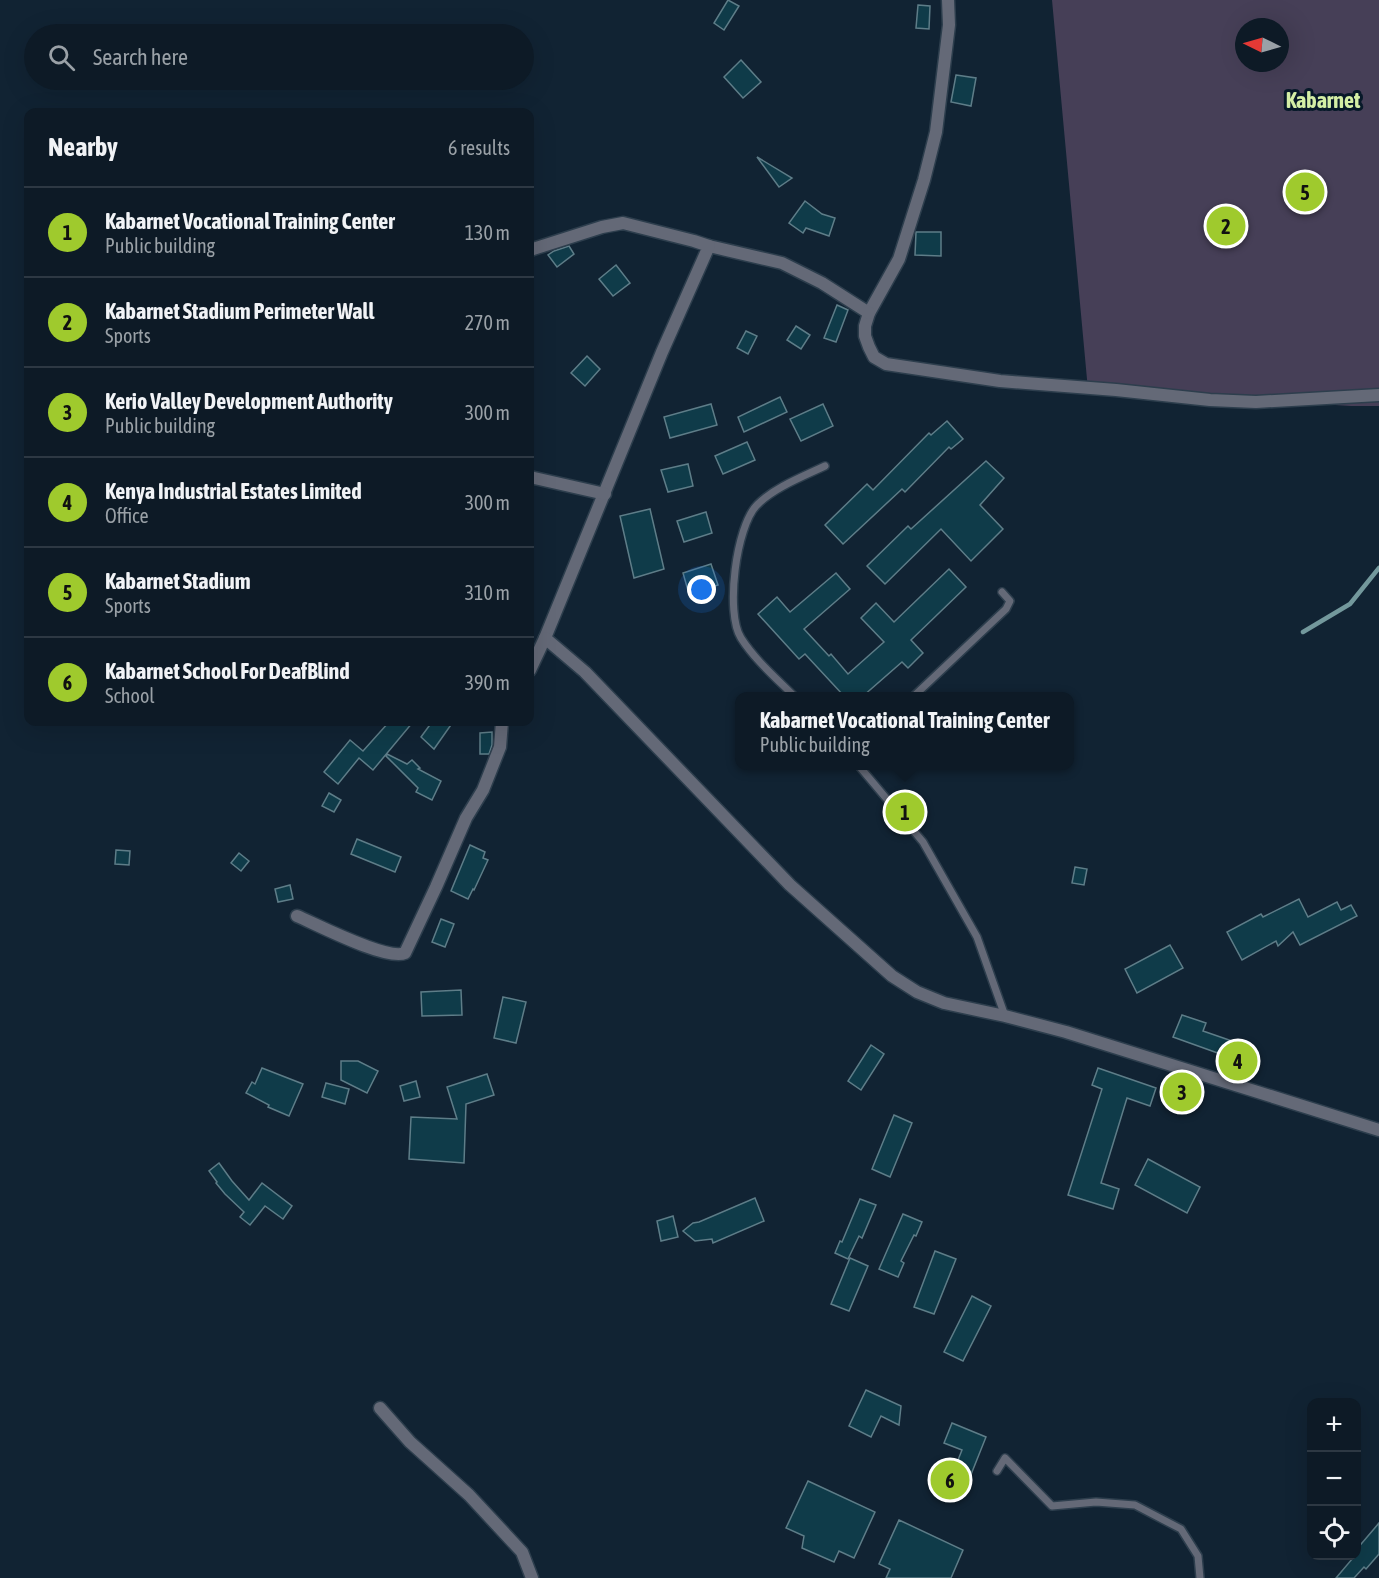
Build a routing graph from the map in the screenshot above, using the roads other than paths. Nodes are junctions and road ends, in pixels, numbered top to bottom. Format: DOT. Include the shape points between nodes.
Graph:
graph roads {
  1 [pos="948,0"];
  2 [pos="708,246"];
  3 [pos="534,249"];
  4 [pos="869,313"];
  5 [pos="1379,395"];
  6 [pos="825,466"];
  7 [pos="534,478"];
  8 [pos="604,494"];
  9 [pos="1002,592"];
  10 [pos="545,638"];
  11 [pos="534,661"];
  12 [pos="790,692"];
  13 [pos="918,692"];
  14 [pos="502,726"];
  15 [pos="863,770"];
  16 [pos="297,916"];
  17 [pos="1005,1016"];
  18 [pos="1379,1130"];
  19 [pos="380,1408"];
  20 [pos="997,1471"];
  21 [pos="532,1578"];
  22 [pos="1200,1578"];
  1 -- 4 [label="street" via="949,25 936,132 924,180 898,259"];
  2 -- 3 [label="street" via="623,223"];
  2 -- 4 [label="street" via="782,263"];
  2 -- 8 [label="street"];
  4 -- 5 [label="street" via="865,336 874,357 886,364 1000,381 1210,400 1256,402"];
  6 -- 12 [label="lane" via="778,489 756,505 744,526 733,585 740,636"];
  7 -- 8 [label="street"];
  8 -- 10 [label="street"];
  9 -- 13 [label="lane" via="1010,601 1006,609"];
  10 -- 11 [label="street"];
  10 -- 17 [label="street" via="585,672 790,885 891,976 944,1003"];
  14 -- 16 [label="street" via="500,747 483,790 465,818 405,953 393,955 374,950"];
  15 -- 17 [label="lane" via="923,842 977,937"];
  17 -- 18 [label="street"];
  19 -- 21 [label="street" via="522,1552"];
  20 -- 22 [label="lane" via="1005,1458 1052,1506 1095,1502 1135,1505 1181,1529 1198,1556"];
}
